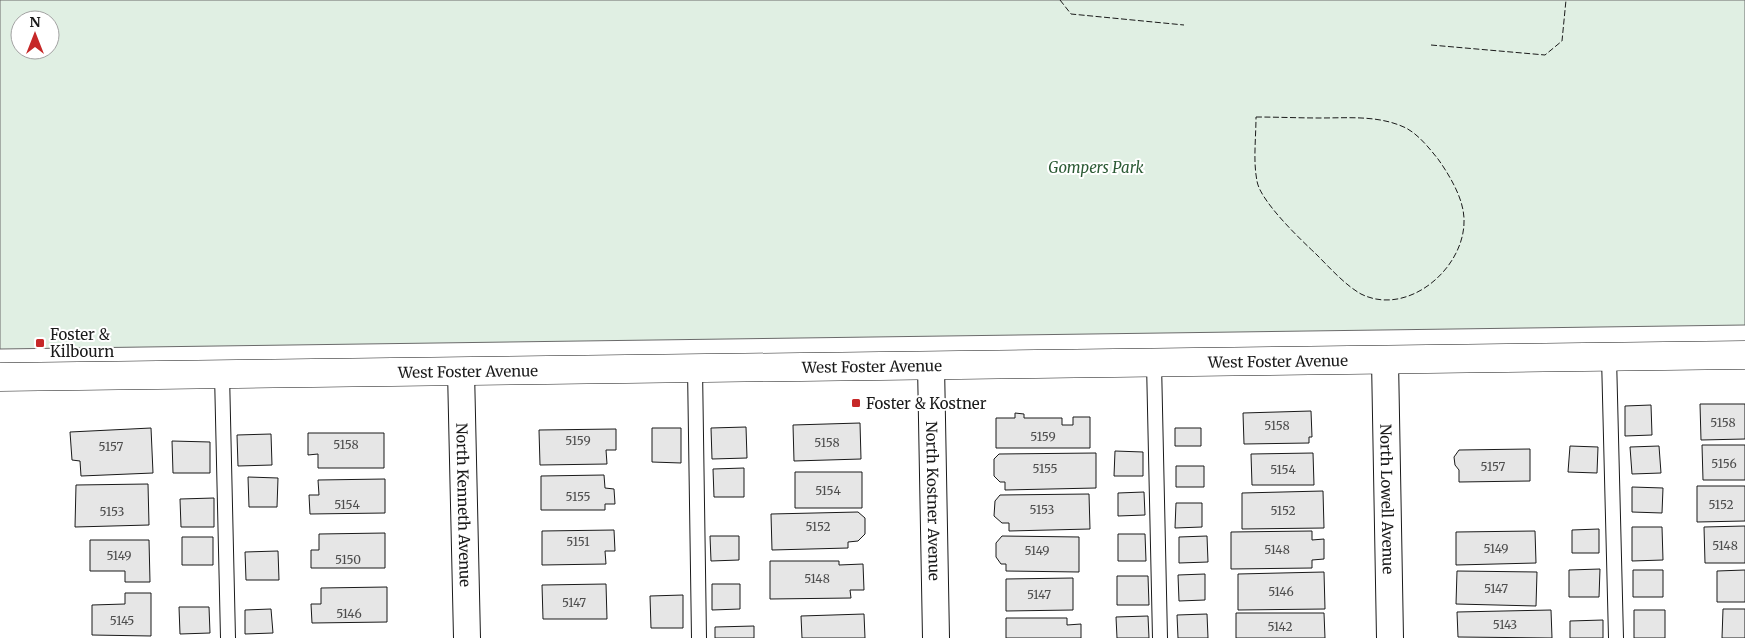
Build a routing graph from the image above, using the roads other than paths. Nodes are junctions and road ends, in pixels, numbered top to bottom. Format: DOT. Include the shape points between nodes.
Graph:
graph roads {
  1 [pos="1745,355"];
  2 [pos="1609,357"];
  3 [pos="1385,360"];
  4 [pos="1154,362"];
  5 [pos="930,365"];
  6 [pos="695,368"];
  7 [pos="461,371"];
  8 [pos="222,374"];
  9 [pos="0,377"];
  10 [pos="228,638"];
  11 [pos="467,638"];
  12 [pos="699,638"];
  13 [pos="936,638"];
  14 [pos="1160,638"];
  15 [pos="1390,638"];
  16 [pos="1616,638"];
  1 -- 2 [label="main road, West Foster Avenue"];
  2 -- 3 [label="main road, West Foster Avenue"];
  2 -- 16 [label="lane"];
  3 -- 4 [label="main road, West Foster Avenue"];
  3 -- 15 [label="street, North Lowell Avenue"];
  4 -- 5 [label="main road, West Foster Avenue"];
  4 -- 14 [label="lane"];
  5 -- 6 [label="main road, West Foster Avenue"];
  5 -- 13 [label="street, North Kostner Avenue"];
  6 -- 7 [label="main road, West Foster Avenue"];
  6 -- 12 [label="lane"];
  7 -- 8 [label="main road, West Foster Avenue"];
  7 -- 11 [label="street, North Kenneth Avenue"];
  8 -- 9 [label="main road, West Foster Avenue"];
  8 -- 10 [label="lane"];
}
